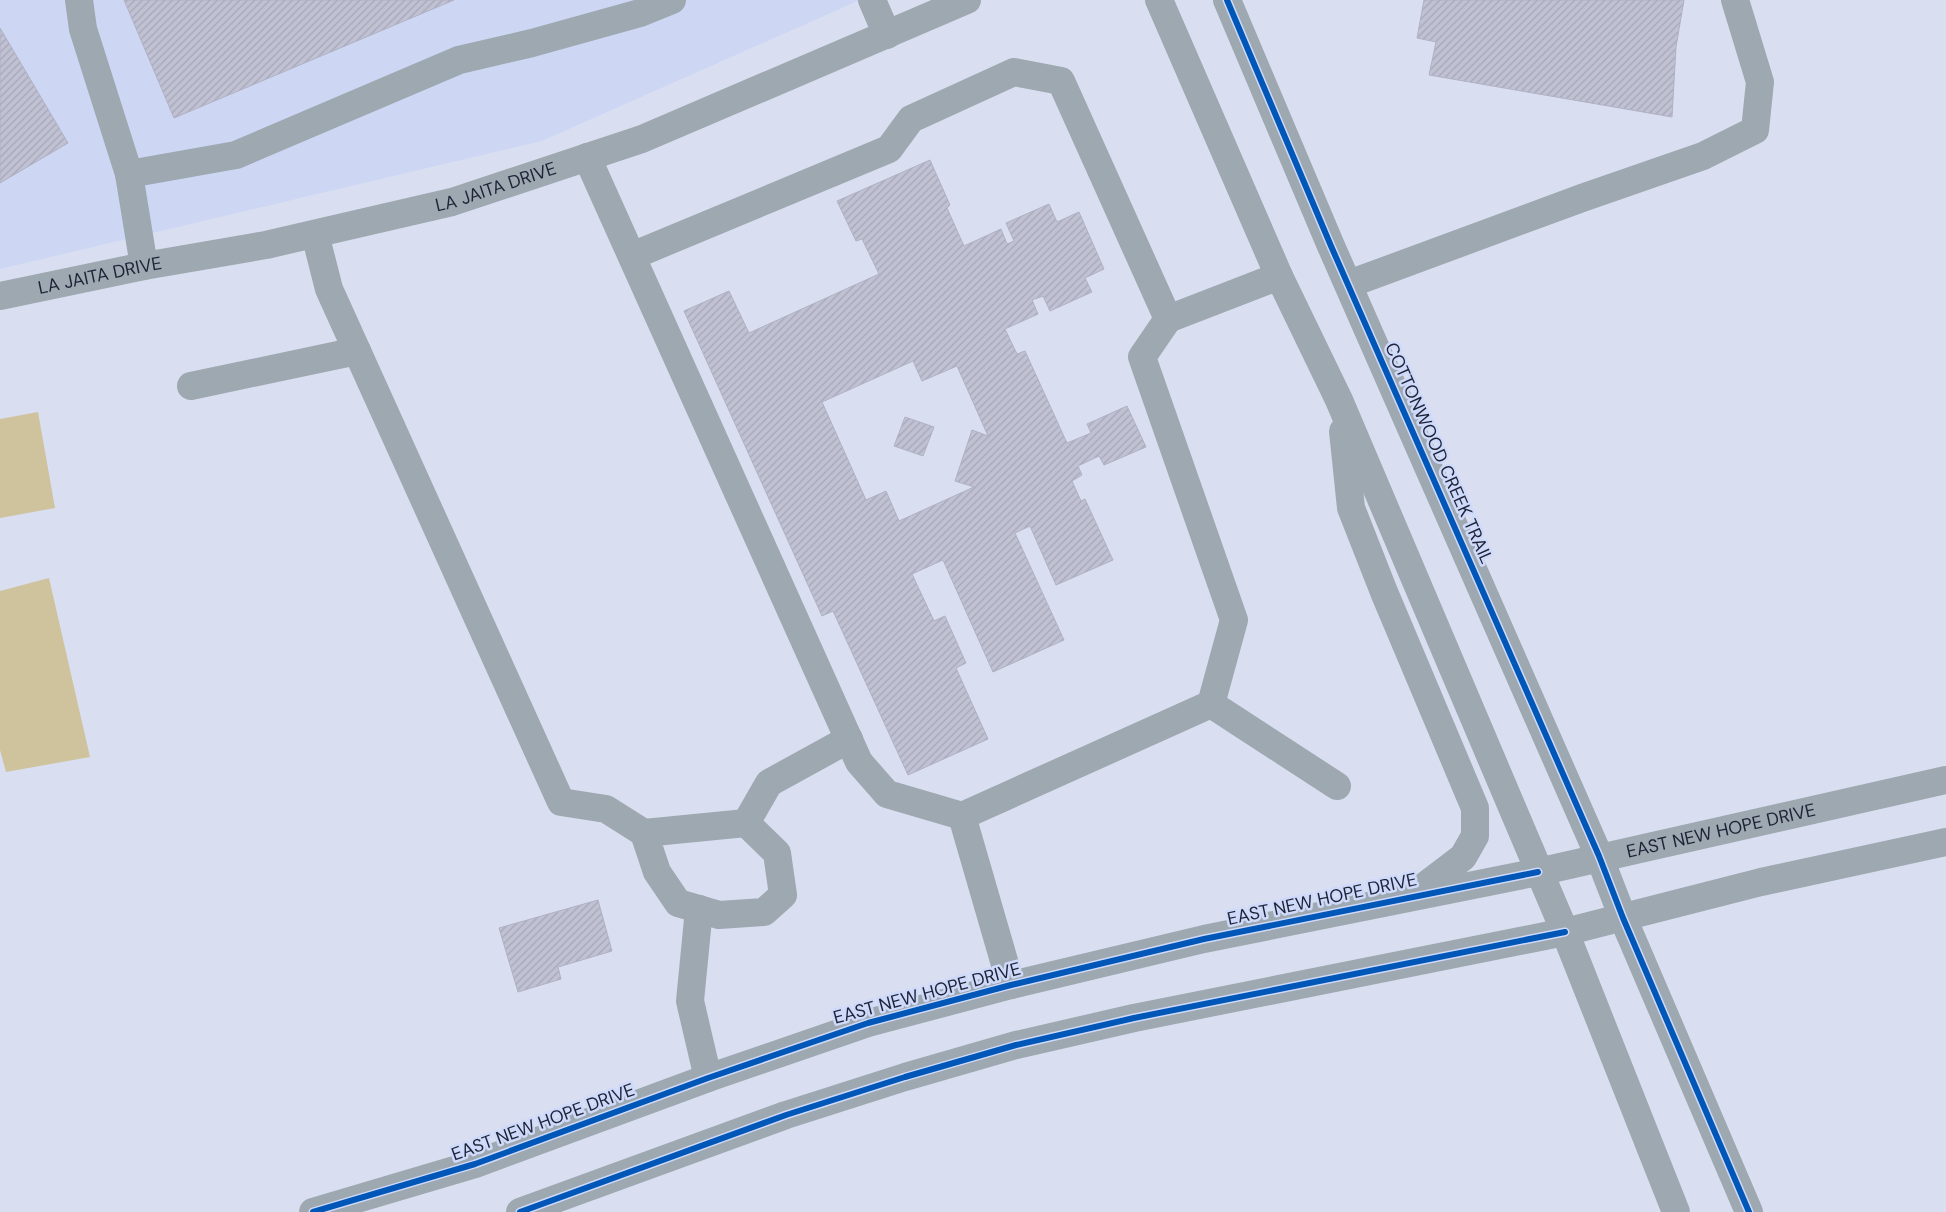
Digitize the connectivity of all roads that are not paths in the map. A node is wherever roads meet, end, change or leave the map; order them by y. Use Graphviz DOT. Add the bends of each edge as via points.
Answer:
graph roads {
  1 [pos="79,0"];
  2 [pos="672,0"];
  3 [pos="872,0"];
  4 [pos="967,0"];
  5 [pos="1159,0"];
  6 [pos="1227,0"];
  7 [pos="1735,0"];
  8 [pos="887,35"];
  9 [pos="588,157"];
  10 [pos="129,174"];
  11 [pos="314,234"];
  12 [pos="632,256"];
  13 [pos="144,266"];
  14 [pos="1279,276"];
  15 [pos="1348,284"];
  16 [pos="0,296"];
  17 [pos="1168,319"];
  18 [pos="357,351"];
  19 [pos="191,386"];
  20 [pos="1339,400"];
  21 [pos="1211,704"];
  22 [pos="849,739"];
  23 [pos="1946,780"];
  24 [pos="1337,786"];
  25 [pos="962,816"];
  26 [pos="746,823"];
  27 [pos="644,833"];
  28 [pos="1946,842"];
  29 [pos="1599,856"];
  30 [pos="1538,872"];
  31 [pos="1411,896"];
  32 [pos="699,909"];
  33 [pos="1623,918"];
  34 [pos="1565,932"];
  35 [pos="1011,985"];
  36 [pos="708,1078"];
  37 [pos="318,1211"];
  38 [pos="520,1212"];
  39 [pos="1676,1212"];
  40 [pos="1750,1212"];
  1 -- 10 [label="street" via="83,29"];
  2 -- 10 [label="street" via="640,13 459,60 236,155"];
  3 -- 8 [label="street"];
  4 -- 8 [label="street, LA JAITA DRIVE"];
  5 -- 14 [label="street"];
  6 -- 15 [label="street, COTTONWOOD CREEK TRAIL"];
  7 -- 15 [label="street" via="1760,82 1755,130 1703,156"];
  8 -- 9 [label="street, LA JAITA DRIVE" via="642,139"];
  9 -- 11 [label="street, LA JAITA DRIVE" via="452,202"];
  9 -- 12 [label="street"];
  10 -- 13 [label="street"];
  11 -- 13 [label="street, LA JAITA DRIVE"];
  11 -- 18 [label="street" via="329,289"];
  12 -- 17 [label="street" via="889,149 911,119 1014,72 1061,81"];
  12 -- 22 [label="street"];
  13 -- 16 [label="street, LA JAITA DRIVE"];
  14 -- 17 [label="street"];
  14 -- 20 [label="street"];
  15 -- 29 [label="street, COTTONWOOD CREEK TRAIL"];
  17 -- 21 [label="street" via="1142,357 1234,620"];
  18 -- 19 [label="street"];
  18 -- 27 [label="street" via="561,802 606,809"];
  20 -- 30 [label="street"];
  20 -- 31 [label="street" via="1351,508 1475,808 1475,836 1463,857"];
  21 -- 24 [label="street"];
  21 -- 25 [label="street"];
  22 -- 25 [label="street" via="859,762 887,794"];
  22 -- 26 [label="street" via="769,783"];
  23 -- 29 [label="street, EAST NEW HOPE DRIVE"];
  25 -- 35 [label="street"];
  26 -- 27 [label="street"];
  26 -- 32 [label="street" via="777,853 784,895 764,912 719,915"];
  27 -- 32 [label="street" via="657,872 678,903"];
  28 -- 33 [label="street" via="1761,882"];
  29 -- 30 [label="street, EAST NEW HOPE DRIVE"];
  29 -- 33 [label="street, COTTONWOOD CREEK TRAIL"];
  30 -- 31 [label="street, EAST NEW HOPE DRIVE"];
  30 -- 34 [label="street"];
  31 -- 35 [label="street, EAST NEW HOPE DRIVE" via="1204,939"];
  32 -- 36 [label="street" via="690,1001"];
  33 -- 34 [label="street"];
  33 -- 40 [label="street, COTTONWOOD CREEK TRAIL"];
  34 -- 38 [label="street" via="1134,1018 1016,1045 786,1115"];
  34 -- 39 [label="street"];
  35 -- 36 [label="street, EAST NEW HOPE DRIVE" via="868,1022"];
  36 -- 37 [label="street, EAST NEW HOPE DRIVE" via="475,1164"];
}
